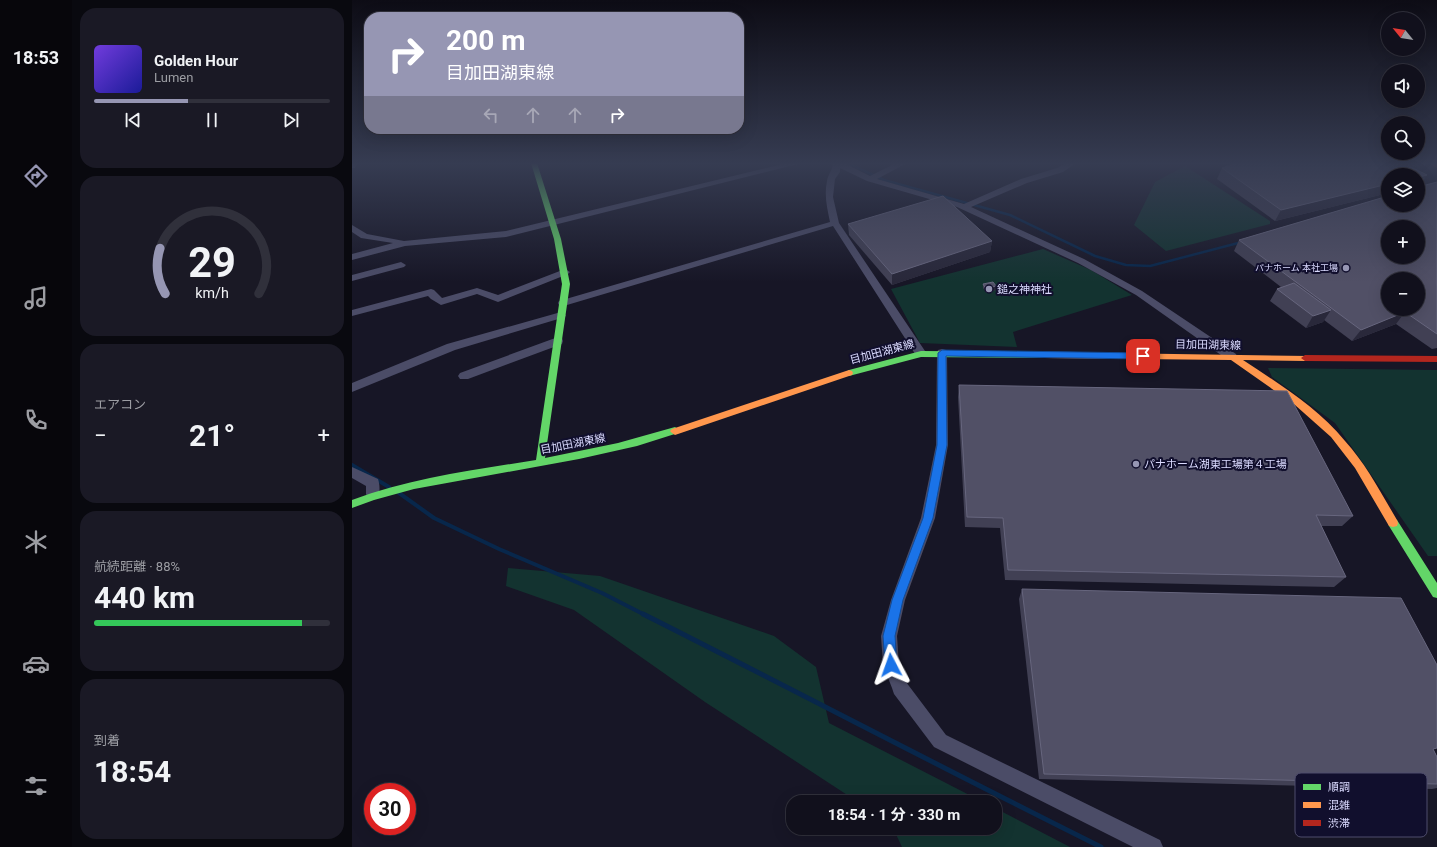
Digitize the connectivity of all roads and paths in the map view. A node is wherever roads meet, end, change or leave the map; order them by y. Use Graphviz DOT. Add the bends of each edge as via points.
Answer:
graph roads {
  1 [pos="546,203"];
  2 [pos="635,203"];
  3 [pos="830,203"];
  4 [pos="950,203"];
  5 [pos="973,203"];
  6 [pos="963,207"];
  7 [pos="552,222"];
  8 [pos="835,223"];
  9 [pos="352,228"];
  10 [pos="405,243"];
  11 [pos="352,257"];
  12 [pos="401,264"];
  13 [pos="565,272"];
  14 [pos="352,278"];
  15 [pos="563,303"];
  16 [pos="352,313"];
  17 [pos="561,315"];
  18 [pos="558,341"];
  19 [pos="942,353"];
  20 [pos="921,354"];
  21 [pos="1232,357"];
  22 [pos="1437,359"];
  23 [pos="464,376"];
  24 [pos="352,388"];
  25 [pos="540,462"];
  26 [pos="352,472"];
  27 [pos="373,494"];
  28 [pos="352,504"];
  29 [pos="1437,593"];
  30 [pos="1153,847"];
  1 -- 7 [label="main road"];
  2 -- 7 [label="street"];
  3 -- 8 [label="street"];
  4 -- 6 [label="street"];
  5 -- 6 [label="street"];
  6 -- 21 [label="street" via="1102,272 1139,293"];
  7 -- 10 [label="street" via="506,234"];
  7 -- 13 [label="main road"];
  8 -- 15 [label="street"];
  8 -- 20 [label="street"];
  9 -- 10 [label="street" via="364,236"];
  10 -- 11 [label="street"];
  12 -- 14 [label="street"];
  13 -- 15 [label="main road"];
  13 -- 16 [label="street" via="498,299 476,291 441,302 432,292"];
  15 -- 17 [label="main road"];
  17 -- 18 [label="main road"];
  17 -- 24 [label="street" via="451,347"];
  18 -- 23 [label="street"];
  18 -- 25 [label="main road"];
  19 -- 20 [label="main road, 目加田湖東線"];
  19 -- 21 [label="main road, 目加田湖東線"];
  19 -- 30 [label="street" via="942,445 928,518 898,600 889,636 891,665 900,688 940,741"];
  20 -- 25 [label="main road, 目加田湖東線" via="882,362 669,434"];
  21 -- 22 [label="main road, 目加田湖東線"];
  21 -- 29 [label="main road" via="1307,408 1335,435 1358,466"];
  25 -- 27 [label="main road, 目加田湖東線" via="420,482"];
  26 -- 27 [label="street" via="373,483"];
  27 -- 28 [label="main road, 目加田湖東線"];
}
